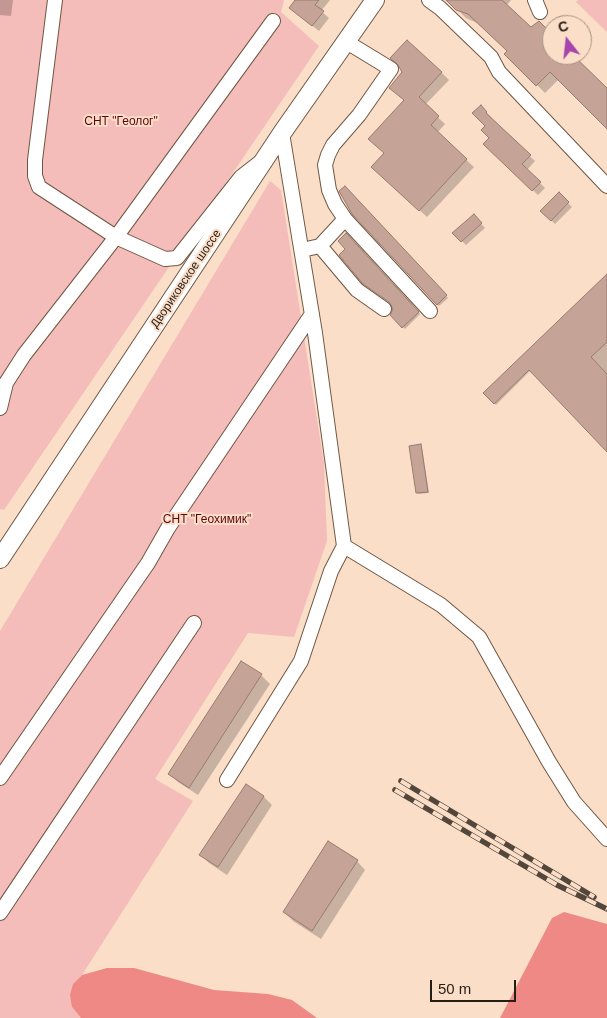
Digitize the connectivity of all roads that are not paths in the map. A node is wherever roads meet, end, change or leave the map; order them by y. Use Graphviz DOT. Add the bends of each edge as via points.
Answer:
graph roads {
  1 [pos="55,0"];
  2 [pos="375,0"];
  3 [pos="429,0"];
  4 [pos="273,21"];
  5 [pos="345,41"];
  6 [pos="282,133"];
  7 [pos="266,158"];
  8 [pos="607,186"];
  9 [pos="345,219"];
  10 [pos="116,237"];
  11 [pos="320,246"];
  12 [pos="302,250"];
  13 [pos="384,309"];
  14 [pos="430,311"];
  15 [pos="312,314"];
  16 [pos="0,408"];
  17 [pos="344,546"];
  18 [pos="0,559"];
  19 [pos="194,622"];
  20 [pos="0,778"];
  21 [pos="227,780"];
  22 [pos="607,839"];
  23 [pos="0,912"];
  1 -- 10 [label="street" via="35,176 39,187"];
  2 -- 5 [label="main road, Двориковское шоссе"];
  3 -- 8 [label="street" via="491,57 499,72"];
  4 -- 10 [label="street"];
  5 -- 6 [label="main road, Двориковское шоссе"];
  5 -- 9 [label="street" via="391,70 359,115 333,144 328,155 329,190"];
  6 -- 7 [label="main road, Двориковское шоссе"];
  6 -- 12 [label="street"];
  7 -- 10 [label="street" via="241,177 177,258 164,259"];
  7 -- 18 [label="main road, Двориковское шоссе"];
  9 -- 11 [label="street"];
  9 -- 14 [label="street"];
  10 -- 16 [label="street" via="24,355 6,383"];
  11 -- 12 [label="street"];
  11 -- 13 [label="street" via="357,290"];
  12 -- 15 [label="street"];
  15 -- 17 [label="street"];
  15 -- 20 [label="street" via="168,528 148,563"];
  17 -- 21 [label="street" via="331,571 301,661"];
  17 -- 22 [label="street" via="441,605 478,637 574,802"];
  19 -- 23 [label="street"];
}
